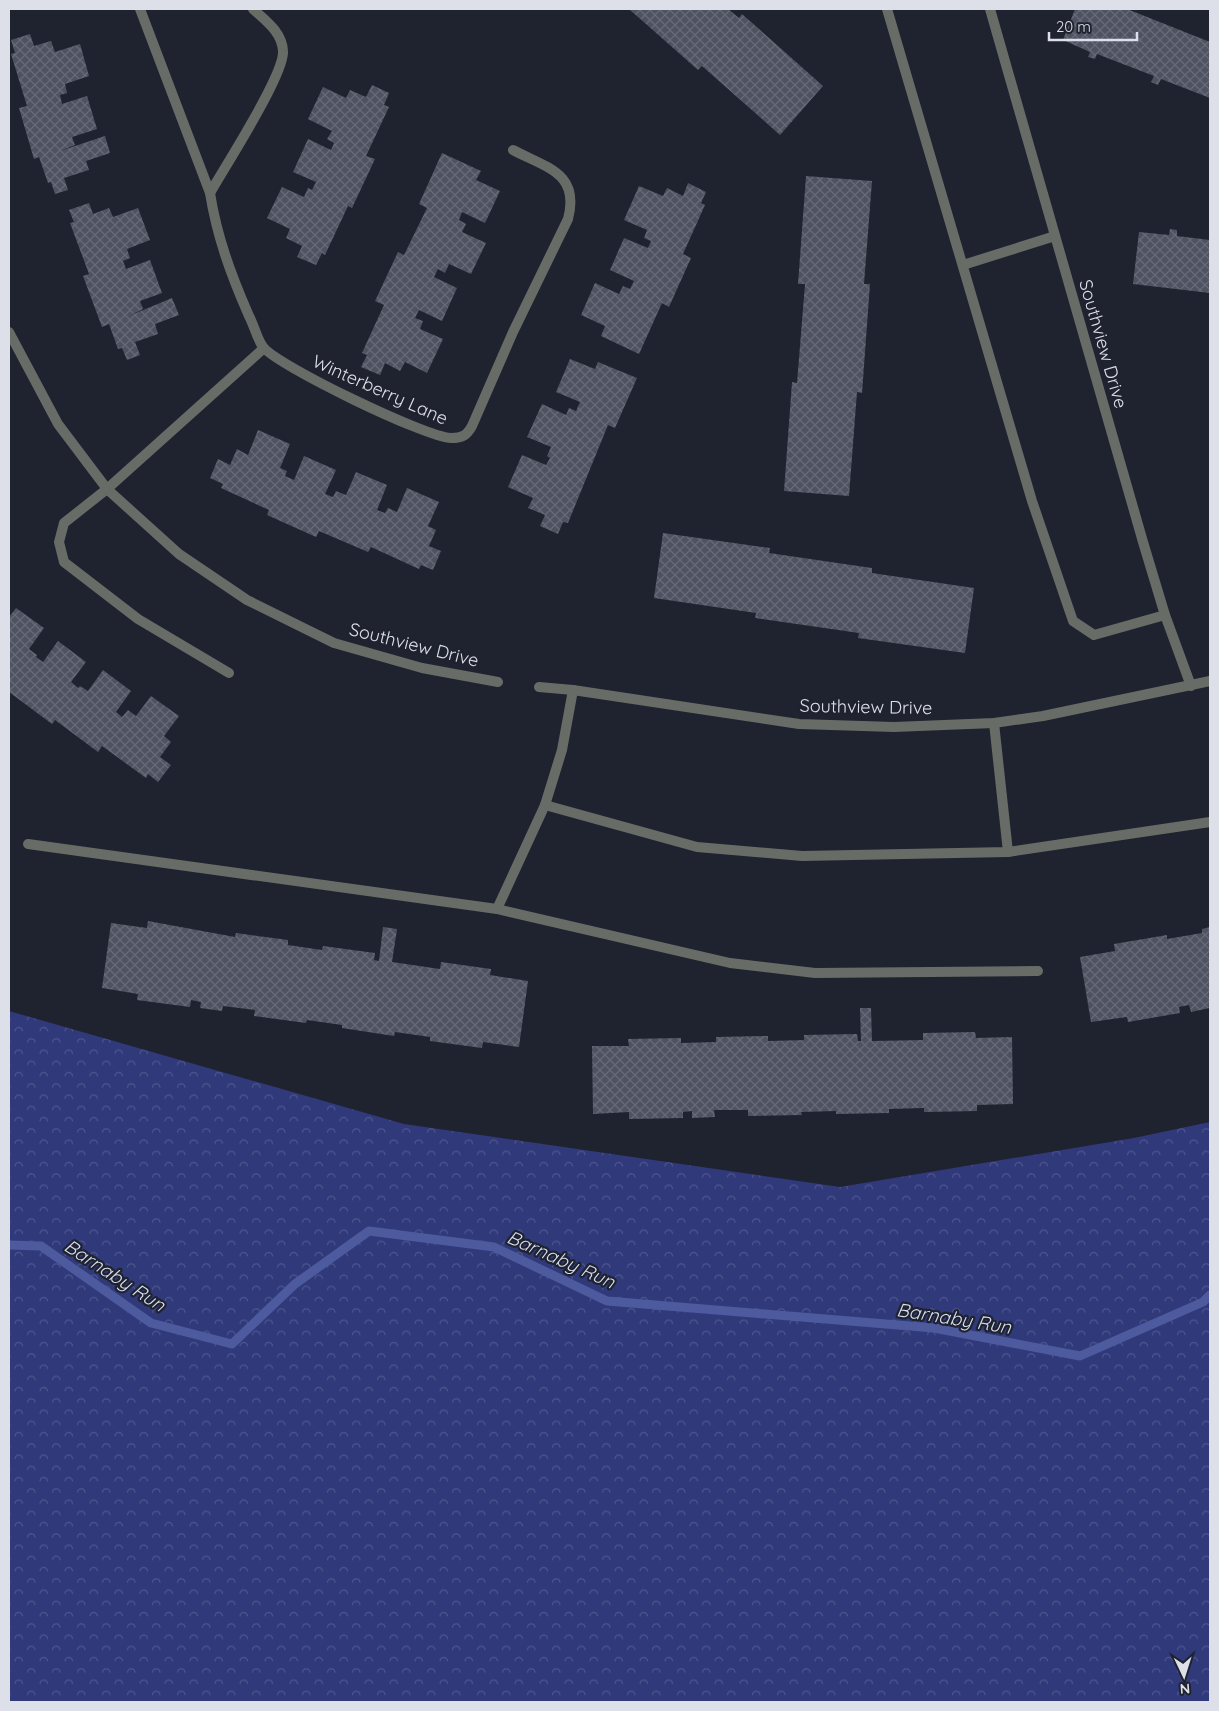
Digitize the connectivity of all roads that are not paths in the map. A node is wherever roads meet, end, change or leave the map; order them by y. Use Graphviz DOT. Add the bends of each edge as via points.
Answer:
graph roads {
  1 [pos="140,9"];
  2 [pos="253,9"];
  3 [pos="887,9"];
  4 [pos="990,9"];
  5 [pos="513,150"];
  6 [pos="210,193"];
  7 [pos="1055,236"];
  8 [pos="963,265"];
  9 [pos="9,332"];
  10 [pos="264,348"];
  11 [pos="107,489"];
  12 [pos="1165,614"];
  13 [pos="229,673"];
  14 [pos="1210,681"];
  15 [pos="498,682"];
  16 [pos="1191,686"];
  17 [pos="539,688"];
  18 [pos="573,690"];
  19 [pos="994,723"];
  20 [pos="545,805"];
  21 [pos="1210,822"];
  22 [pos="28,844"];
  23 [pos="1008,852"];
  24 [pos="497,909"];
  25 [pos="1038,971"];
  1 -- 6 [label="street"];
  2 -- 6 [label="street" via="272,26 284,53 275,81"];
  3 -- 8 [label="street"];
  4 -- 7 [label="street, Southview Drive"];
  5 -- 10 [label="street, Winterberry Lane" via="564,180 572,204 568,219 467,434 449,438 426,432 306,376"];
  6 -- 10 [label="street" via="223,254"];
  7 -- 8 [label="street"];
  7 -- 12 [label="street, Southview Drive"];
  8 -- 12 [label="street" via="1032,500 1073,621 1094,635"];
  9 -- 11 [label="street, Southview Drive" via="58,424"];
  10 -- 11 [label="street"];
  11 -- 13 [label="street" via="64,523 59,542 64,562 138,619"];
  11 -- 15 [label="street, Southview Drive" via="179,554 247,600 334,642 422,668"];
  12 -- 16 [label="street, Southview Drive"];
  14 -- 16 [label="street, Southview Drive"];
  16 -- 19 [label="street, Southview Drive"];
  17 -- 18 [label="street, Southview Drive"];
  18 -- 19 [label="street, Southview Drive" via="799,724 894,727"];
  18 -- 20 [label="street" via="562,750"];
  19 -- 23 [label="street"];
  20 -- 23 [label="street" via="697,847 802,856"];
  20 -- 24 [label="street"];
  21 -- 23 [label="street"];
  22 -- 24 [label="street"];
  24 -- 25 [label="street" via="730,963 815,973"];
}
